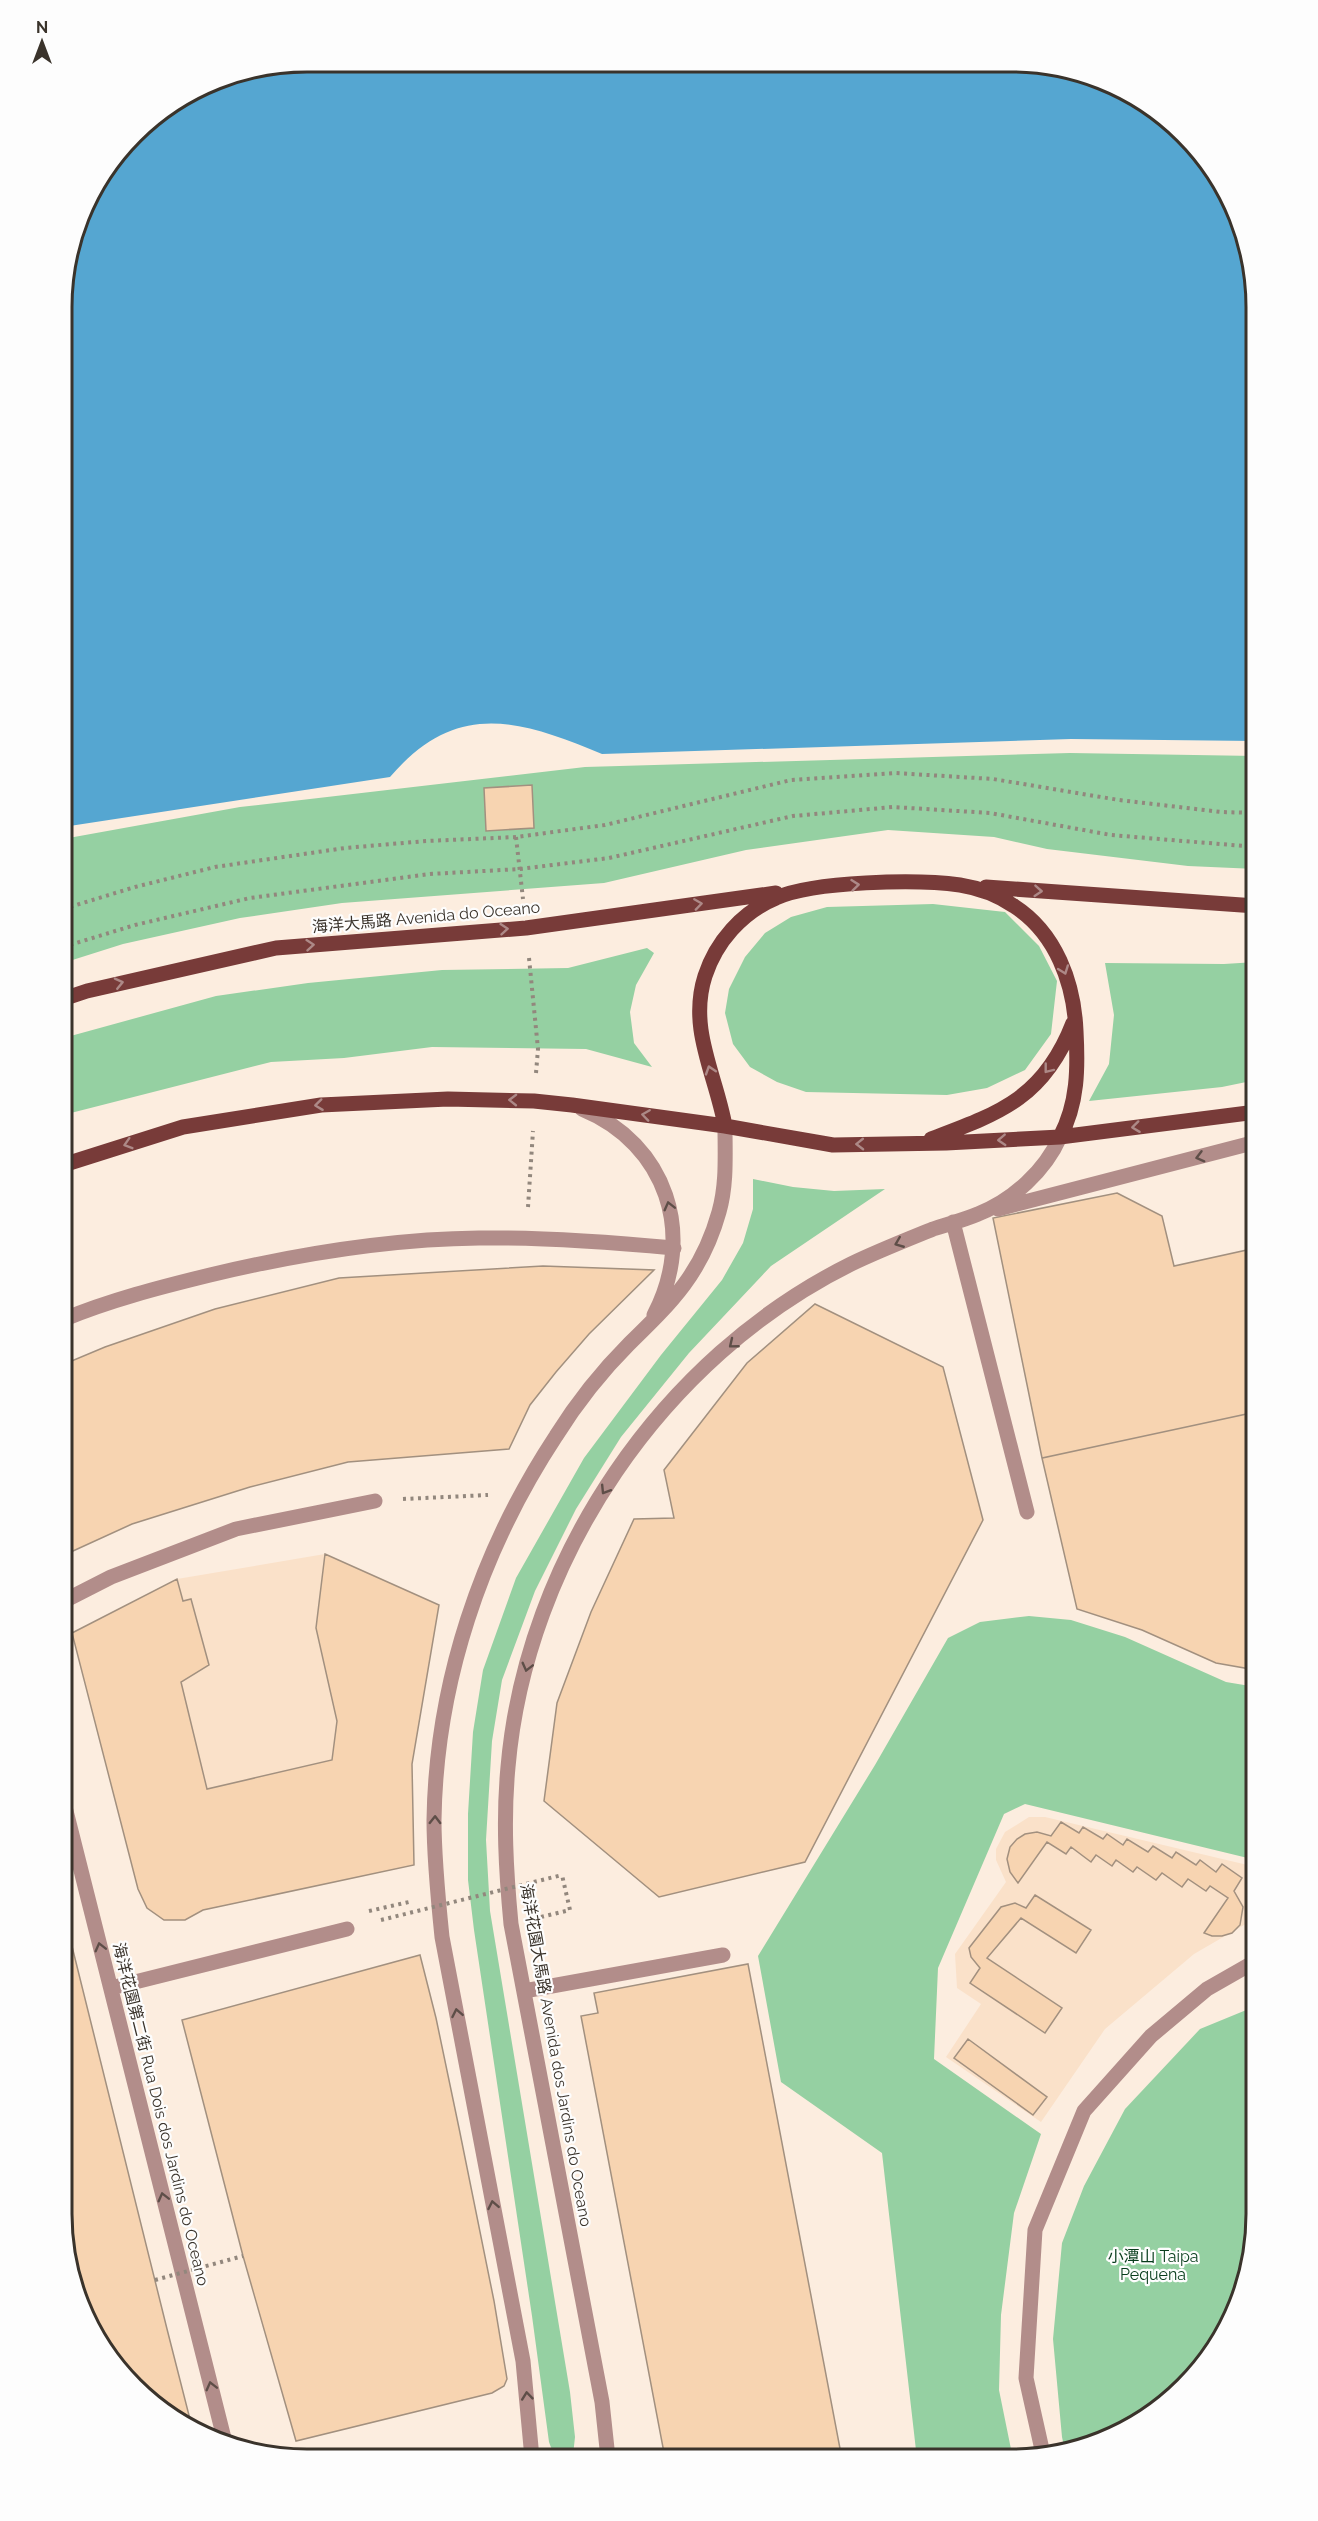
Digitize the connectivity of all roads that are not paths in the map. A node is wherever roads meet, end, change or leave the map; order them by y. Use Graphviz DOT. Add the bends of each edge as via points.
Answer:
graph roads {
  1 [pos="959,885"];
  2 [pos="797,890"];
  3 [pos="1246,905"];
  4 [pos="72,996"];
  5 [pos="1076,1018"];
  6 [pos="572,1105"];
  7 [pos="1246,1113"];
  8 [pos="724,1126"];
  9 [pos="1060,1137"];
  10 [pos="919,1143"];
  11 [pos="1246,1145"];
  12 [pos="72,1162"];
  13 [pos="978,1214"];
  14 [pos="953,1222"];
  15 [pos="674,1248"];
  16 [pos="72,1317"];
  17 [pos="636,1339"];
  18 [pos="375,1501"];
  19 [pos="1027,1512"];
  20 [pos="72,1597"];
  21 [pos="72,1834"];
  22 [pos="347,1929"];
  23 [pos="723,1955"];
  24 [pos="1246,1967"];
  25 [pos="111,1988"];
  26 [pos="524,1990"];
  27 [pos="223,2434"];
  28 [pos="1042,2447"];
  29 [pos="530,2449"];
  30 [pos="607,2449"];
  2 -- 1 [label="main road, 海洋大馬路 Avenida do Oceano, one-way" via="875,883"];
  1 -- 3 [label="main road, one-way"];
  1 -- 5 [label="main road, one-way" via="998,896 1032,920 1057,953"];
  4 -- 2 [label="main road, 海洋大馬路 Avenida do Oceano, one-way" via="276,948 526,928"];
  8 -- 2 [label="main road, one-way" via="721,1102 701,1042 699,1020 705,977 712,956 739,922 757,908"];
  5 -- 9 [label="main road" via="1074,1100"];
  5 -- 10 [label="main road, one-way" via="1052,1067 1019,1099 988,1118"];
  8 -- 6 [label="main road, one-way"];
  6 -- 12 [label="main road, one-way" via="448,1099 321,1105 183,1127"];
  15 -- 6 [label="street, one-way" via="669,1204 648,1160 615,1126"];
  7 -- 9 [label="main road, one-way"];
  10 -- 8 [label="main road, one-way" via="833,1145"];
  8 -- 17 [label="street" via="725,1175 707,1245 669,1306"];
  9 -- 10 [label="main road, one-way"];
  9 -- 13 [label="street, 海洋花園大馬路 Avenida dos Jardins do Oceano" via="1022,1187"];
  11 -- 13 [label="street, one-way"];
  13 -- 14 [label="street, 海洋花園大馬路 Avenida dos Jardins do Oceano"];
  14 -- 19 [label="street"];
  14 -- 26 [label="street, 海洋花園大馬路 Avenida dos Jardins do Oceano, one-way" via="849,1265 744,1335 682,1391 647,1430 588,1517 544,1612 528,1662 508,1765 504,1818 506,1872"];
  15 -- 16 [label="street" via="582,1239 478,1238 373,1245 268,1262 166,1286"];
  15 -- 17 [label="street" via="663,1298"];
  29 -- 17 [label="street, one-way" via="523,2361 442,1937 434,1819 438,1760 459,1646 499,1537 556,1435 591,1388"];
  18 -- 20 [label="street" via="236,1529 111,1576"];
  25 -- 21 [label="street, 海洋花園第二街 Rua Dois dos Jardins do Oceano, one-way"];
  22 -- 25 [label="street"];
  23 -- 26 [label="street"];
  24 -- 28 [label="street" via="1207,1989 1151,2036 1084,2111 1035,2230 1026,2378"];
  27 -- 25 [label="street, 海洋花園第二街 Rua Dois dos Jardins do Oceano, one-way"];
  26 -- 30 [label="street, 海洋花園大馬路 Avenida dos Jardins do Oceano" via="602,2402"];
}
